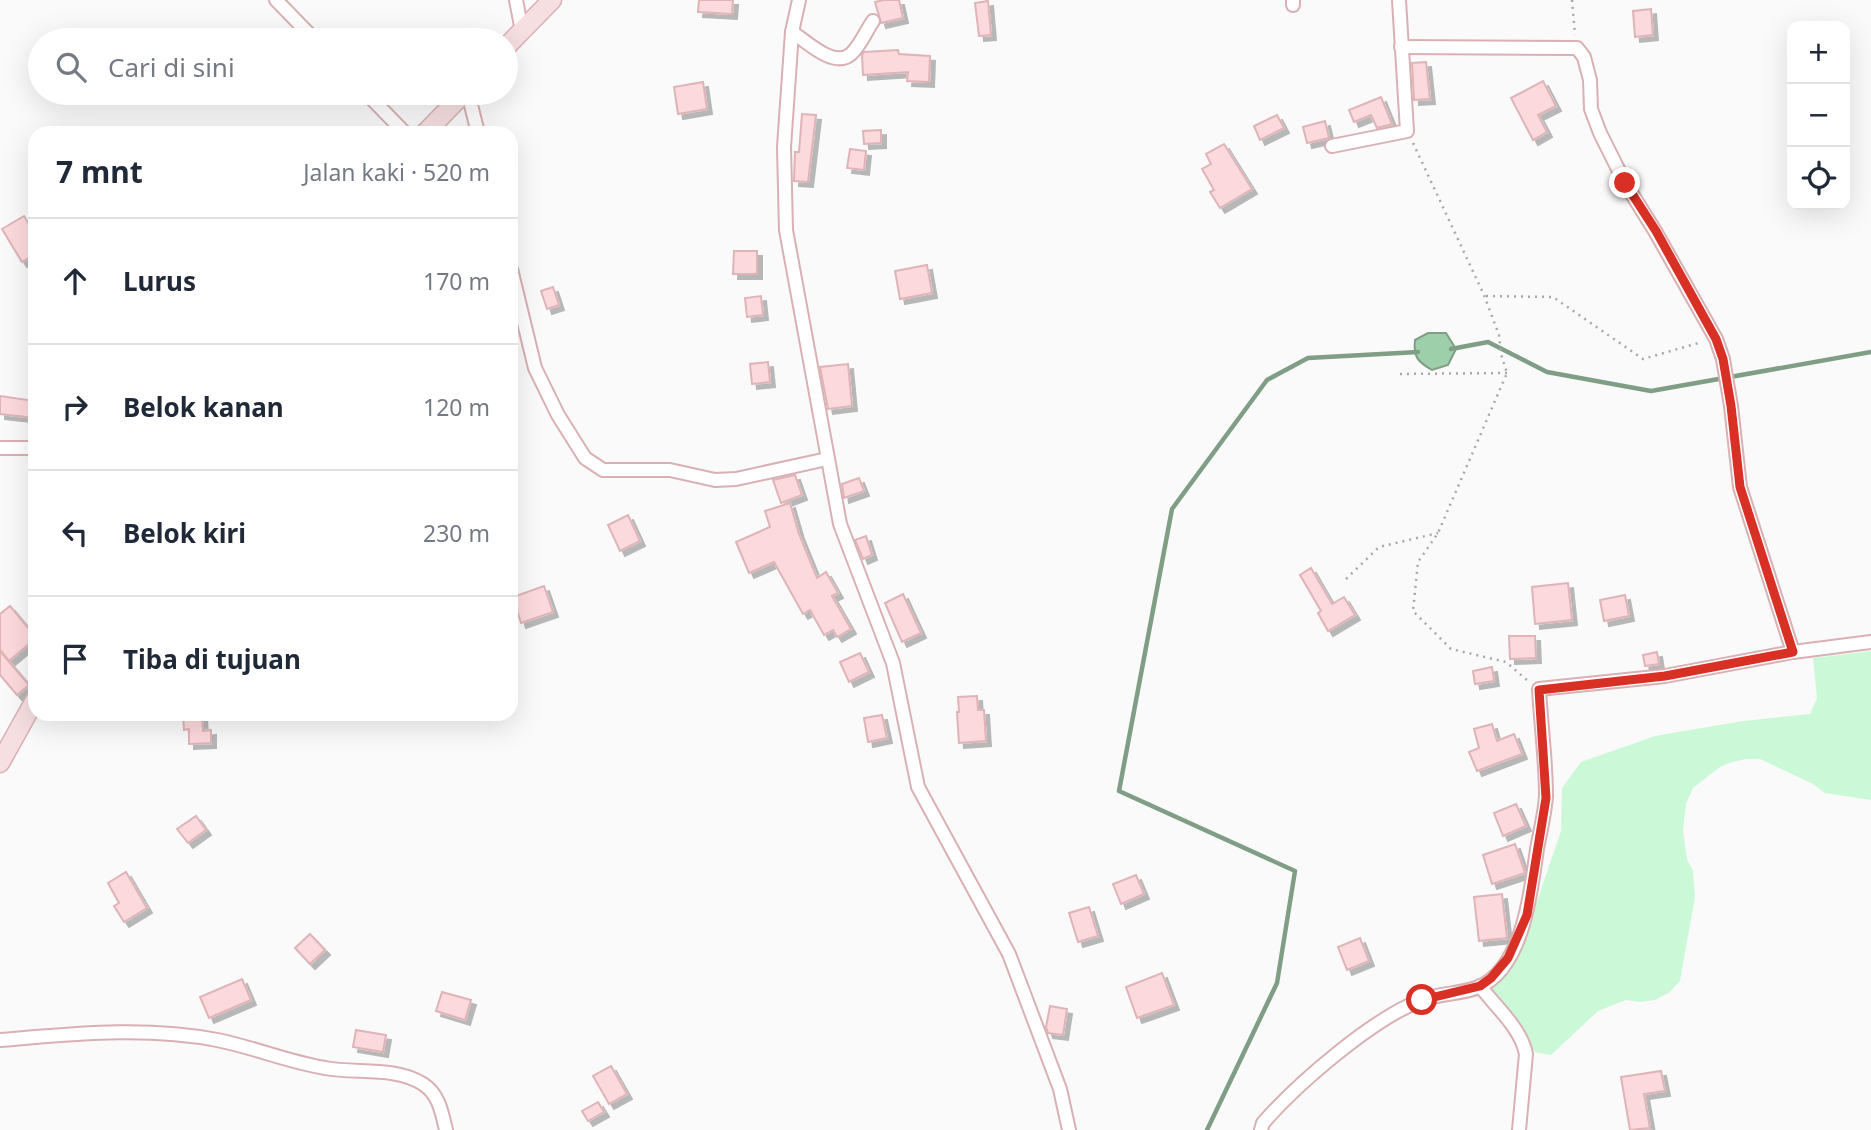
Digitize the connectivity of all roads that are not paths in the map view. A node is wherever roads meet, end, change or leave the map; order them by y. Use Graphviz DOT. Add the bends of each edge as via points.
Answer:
graph roads {
  1 [pos="276,0"];
  2 [pos="516,0"];
  3 [pos="552,0"];
  4 [pos="799,0"];
  5 [pos="1399,0"];
  6 [pos="873,21"];
  7 [pos="303,28"];
  8 [pos="523,31"];
  9 [pos="792,32"];
  10 [pos="518,36"];
  11 [pos="1401,47"];
  12 [pos="378,105"];
  13 [pos="454,105"];
  14 [pos="470,105"];
  15 [pos="398,126"];
  16 [pos="432,126"];
  17 [pos="476,126"];
  18 [pos="1332,146"];
  19 [pos="518,298"];
  20 [pos="28,448"];
  21 [pos="0,449"];
  22 [pos="827,459"];
  23 [pos="1871,642"];
  24 [pos="1793,652"];
  25 [pos="28,713"];
  26 [pos="0,763"];
  27 [pos="1480,986"];
  28 [pos="0,1040"];
  29 [pos="446,1130"];
  30 [pos="1069,1130"];
  31 [pos="1261,1130"];
  32 [pos="1519,1130"];
  1 -- 7 [label="street"];
  2 -- 8 [label="street"];
  3 -- 8 [label="street"];
  4 -- 9 [label="street"];
  5 -- 11 [label="street"];
  6 -- 9 [label="street" via="852,54 844,58 831,57"];
  8 -- 10 [label="street"];
  9 -- 22 [label="street" via="784,147 786,230"];
  11 -- 18 [label="street" via="1407,131"];
  11 -- 24 [label="street" via="1577,48 1584,57 1591,108 1600,133 1716,339 1731,406 1740,487"];
  12 -- 15 [label="street"];
  13 -- 16 [label="street"];
  14 -- 17 [label="street"];
  19 -- 22 [label="street" via="535,368 558,415 585,458 603,470 670,470 715,480 736,479"];
  20 -- 21 [label="street"];
  22 -- 30 [label="street" via="840,524 893,663 918,787 1009,954 1060,1089"];
  23 -- 24 [label="street"];
  24 -- 27 [label="street" via="1665,676 1539,690 1546,798 1527,915 1501,969"];
  25 -- 26 [label="street"];
  27 -- 31 [label="street" via="1422,1000 1383,1021 1293,1091"];
  27 -- 32 [label="street" via="1525,1046"];
  28 -- 29 [label="street" via="97,1032 172,1033 326,1069 399,1075 426,1085 434,1094"];
}
